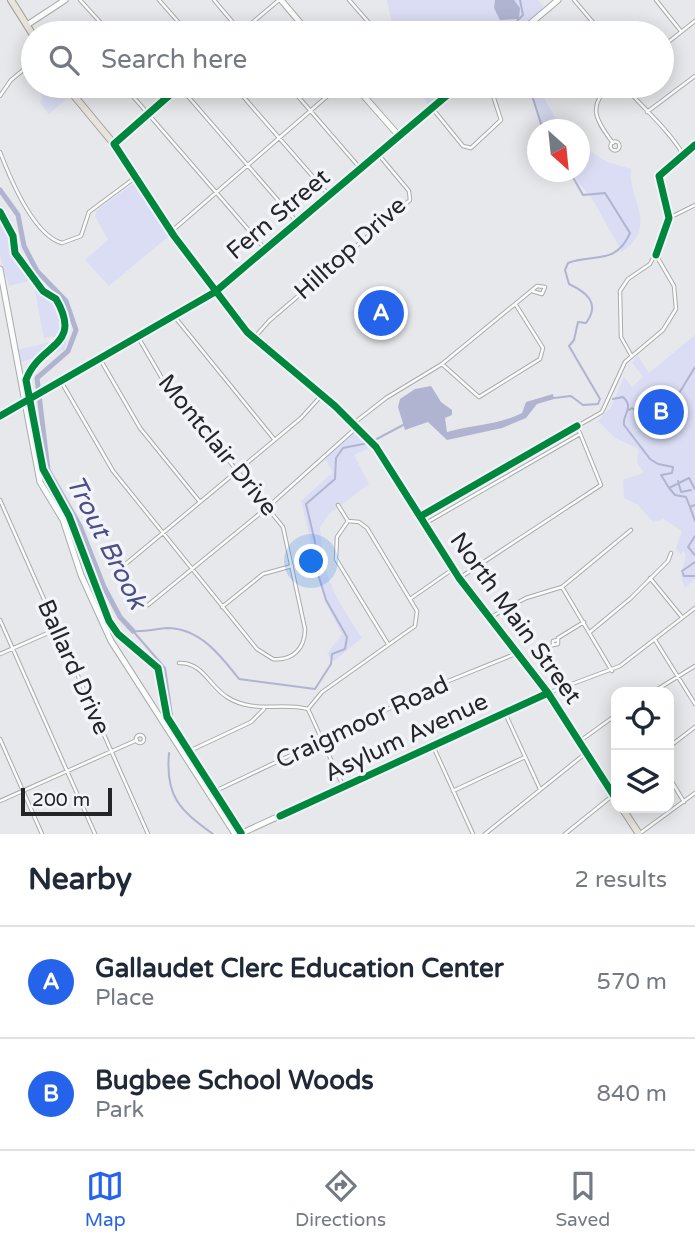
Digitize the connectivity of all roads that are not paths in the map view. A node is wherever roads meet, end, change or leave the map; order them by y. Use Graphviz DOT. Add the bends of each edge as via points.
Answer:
graph roads {
  1 [pos="14,0"];
  2 [pos="65,0"];
  3 [pos="80,0"];
  4 [pos="159,0"];
  5 [pos="214,0"];
  6 [pos="280,0"];
  7 [pos="349,0"];
  8 [pos="558,0"];
  9 [pos="574,0"];
  10 [pos="656,0"];
  11 [pos="25,21"];
  12 [pos="33,21"];
  13 [pos="99,21"];
  14 [pos="177,21"];
  15 [pos="231,21"];
  16 [pos="255,21"];
  17 [pos="298,21"];
  18 [pos="367,21"];
  19 [pos="533,21"];
  20 [pos="592,21"];
  21 [pos="672,21"];
  22 [pos="695,21"];
  23 [pos="674,23"];
  24 [pos="681,32"];
  25 [pos="674,38"];
  26 [pos="21,72"];
  27 [pos="695,76"];
  28 [pos="674,92"];
  29 [pos="0,96"];
  30 [pos="76,98"];
  31 [pos="134,98"];
  32 [pos="166,98"];
  33 [pos="189,98"];
  34 [pos="244,98"];
  35 [pos="299,98"];
  36 [pos="325,98"];
  37 [pos="366,98"];
  38 [pos="444,98"];
  39 [pos="494,98"];
  40 [pos="600,98"];
  41 [pos="635,98"];
  42 [pos="666,98"];
  43 [pos="432,108"];
  44 [pos="310,111"];
  45 [pos="647,112"];
  46 [pos="148,114"];
  47 [pos="399,136"];
  48 [pos="279,138"];
  49 [pos="613,143"];
  50 [pos="114,144"];
  51 [pos="695,145"];
  52 [pos="0,152"];
  53 [pos="378,154"];
  54 [pos="683,154"];
  55 [pos="247,165"];
  56 [pos="361,169"];
  57 [pos="136,177"];
  58 [pos="216,193"];
  59 [pos="329,196"];
  60 [pos="693,206"];
  61 [pos="695,214"];
  62 [pos="668,218"];
  63 [pos="297,223"];
  64 [pos="171,232"];
  65 [pos="266,250"];
  66 [pos="656,255"];
  67 [pos="0,269"];
  68 [pos="532,290"];
  69 [pos="215,292"];
  70 [pos="516,305"];
  71 [pos="174,316"];
  72 [pos="138,337"];
  73 [pos="253,339"];
  74 [pos="632,356"];
  75 [pos="100,359"];
  76 [pos="442,364"];
  77 [pos="61,381"];
  78 [pos="322,395"];
  79 [pos="24,402"];
  80 [pos="0,416"];
  81 [pos="356,425"];
  82 [pos="577,426"];
  83 [pos="580,434"];
  84 [pos="274,439"];
  85 [pos="237,470"];
  86 [pos="0,500"];
  87 [pos="201,503"];
  88 [pos="338,505"];
  89 [pos="267,508"];
  90 [pos="421,516"];
  91 [pos="348,522"];
  92 [pos="426,523"];
  93 [pos="631,530"];
  94 [pos="163,534"];
  95 [pos="671,553"];
  96 [pos="292,566"];
  97 [pos="122,568"];
  98 [pos="192,569"];
  99 [pos="453,569"];
  100 [pos="459,578"];
  101 [pos="650,578"];
  102 [pos="562,587"];
  103 [pos="410,599"];
  104 [pos="148,605"];
  105 [pos="222,607"];
  106 [pos="695,608"];
  107 [pos="682,617"];
  108 [pos="488,618"];
  109 [pos="0,620"];
  110 [pos="583,622"];
  111 [pos="57,629"];
  112 [pos="590,632"];
  113 [pos="655,640"];
  114 [pos="388,645"];
  115 [pos="13,649"];
  116 [pos="542,651"];
  117 [pos="517,653"];
  118 [pos="0,654"];
  119 [pos="179,663"];
  120 [pos="695,666"];
  121 [pos="612,671"];
  122 [pos="679,678"];
  123 [pos="662,687"];
  124 [pos="548,693"];
  125 [pos="695,705"];
  126 [pos="264,709"];
  127 [pos="308,709"];
  128 [pos="505,713"];
  129 [pos="611,719"];
  130 [pos="695,727"];
  131 [pos="0,740"];
  132 [pos="137,740"];
  133 [pos="580,741"];
  134 [pos="323,742"];
  135 [pos="674,743"];
  136 [pos="433,746"];
  137 [pos="112,752"];
  138 [pos="587,752"];
  139 [pos="183,754"];
  140 [pos="525,757"];
  141 [pos="68,771"];
  142 [pos="674,785"];
  143 [pos="343,787"];
  144 [pos="540,789"];
  145 [pos="23,791"];
  146 [pos="453,791"];
  147 [pos="611,791"];
  148 [pos="695,793"];
  149 [pos="209,794"];
  150 [pos="611,800"];
  151 [pos="0,801"];
  152 [pos="684,802"];
  153 [pos="625,813"];
  154 [pos="42,834"];
  155 [pos="95,834"];
  156 [pos="148,834"];
  157 [pos="237,834"];
  158 [pos="473,834"];
  159 [pos="485,834"];
  160 [pos="565,834"];
  161 [pos="639,834"];
  1 -- 11 [label="main road"];
  2 -- 12 [label="main road"];
  3 -- 13 [label="street"];
  4 -- 14 [label="street"];
  5 -- 15 [label="street"];
  6 -- 16 [label="street"];
  6 -- 17 [label="main road"];
  7 -- 18 [label="street"];
  8 -- 19 [label="main road"];
  9 -- 20 [label="street"];
  10 -- 21 [label="street"];
  22 -- 24 [label="street"];
  23 -- 24 [label="street"];
  24 -- 25 [label="street"];
  26 -- 29 [label="street"];
  27 -- 28 [label="street"];
  30 -- 50 [label="main road, North Main Street"];
  31 -- 46 [label="street"];
  32 -- 46 [label="street"];
  33 -- 55 [label="street"];
  34 -- 48 [label="street"];
  35 -- 44 [label="street"];
  36 -- 44 [label="street"];
  37 -- 47 [label="main road"];
  38 -- 43 [label="main road, Fern Street"];
  39 -- 43 [label="street" via="501,120 471,148 463,146"];
  40 -- 49 [label="street" via="594,113"];
  41 -- 45 [label="street"];
  42 -- 45 [label="street"];
  43 -- 47 [label="main road, Fern Street"];
  44 -- 48 [label="street"];
  44 -- 56 [label="street"];
  45 -- 54 [label="street" via="667,129"];
  46 -- 50 [label="street"];
  46 -- 58 [label="street"];
  47 -- 53 [label="main road, Fern Street"];
  48 -- 55 [label="street"];
  48 -- 59 [label="street"];
  50 -- 57 [label="main road, North Main Street"];
  51 -- 54 [label="street"];
  52 -- 57 [label="street" via="24,204 48,235 62,243 81,236 89,212"];
  53 -- 56 [label="main road, Fern Street"];
  53 -- 73 [label="street, Hilltop Drive" via="410,192 410,200"];
  54 -- 62 [label="street" via="659,176"];
  55 -- 58 [label="street"];
  55 -- 63 [label="street"];
  56 -- 59 [label="main road, Fern Street"];
  57 -- 64 [label="main road, North Main Street"];
  58 -- 64 [label="street"];
  58 -- 65 [label="street"];
  59 -- 63 [label="main road, Fern Street"];
  60 -- 61 [label="street"];
  60 -- 62 [label="street"];
  62 -- 66 [label="street"];
  63 -- 65 [label="main road, Fern Street"];
  64 -- 69 [label="main road, North Main Street"];
  65 -- 69 [label="main road, Fern Street"];
  66 -- 74 [label="street" via="620,291 621,337"];
  66 -- 74 [label="street" via="674,286 676,309 663,330"];
  67 -- 79 [label="main road"];
  68 -- 70 [label="street"];
  69 -- 71 [label="main road, Fern Street"];
  69 -- 73 [label="main road, North Main Street"];
  70 -- 76 [label="street"];
  70 -- 76 [label="street" via="543,348 540,359 479,397"];
  71 -- 72 [label="main road, Fern Street"];
  71 -- 84 [label="street"];
  72 -- 75 [label="main road, Fern Street"];
  72 -- 85 [label="street, Montclair Drive" via="163,380"];
  73 -- 78 [label="main road, North Main Street"];
  74 -- 82 [label="street" via="620,370 606,407"];
  75 -- 77 [label="main road, Fern Street"];
  75 -- 87 [label="street" via="140,428"];
  76 -- 81 [label="street" via="386,398"];
  77 -- 79 [label="main road, Fern Street"];
  77 -- 94 [label="street, Montclair Drive" via="113,471"];
  78 -- 81 [label="main road, North Main Street"];
  78 -- 84 [label="street"];
  79 -- 80 [label="main road, Fern Street"];
  79 -- 139 [label="main road" via="37,476 63,520 100,619"];
  81 -- 89 [label="street"];
  81 -- 90 [label="main road, North Main Street"];
  82 -- 83 [label="street"];
  82 -- 90 [label="street"];
  83 -- 92 [label="street"];
  83 -- 100 [label="street" via="601,485"];
  84 -- 85 [label="street"];
  85 -- 87 [label="street"];
  85 -- 89 [label="street, Montclair Drive"];
  86 -- 111 [label="street, Ballard Drive"];
  87 -- 94 [label="street"];
  88 -- 91 [label="street"];
  89 -- 96 [label="street, Montclair Drive" via="283,527"];
  89 -- 98 [label="street"];
  90 -- 92 [label="main road, North Main Street"];
  91 -- 103 [label="street" via="364,525"];
  91 -- 114 [label="street" via="337,537 336,559"];
  92 -- 99 [label="main road, North Main Street"];
  93 -- 102 [label="street"];
  94 -- 97 [label="street"];
  94 -- 98 [label="street, Montclair Drive"];
  95 -- 101 [label="street"];
  96 -- 105 [label="street" via="263,574"];
  96 -- 105 [label="street, Montclair Drive" via="306,632 293,655 279,659 263,655"];
  98 -- 104 [label="street"];
  98 -- 105 [label="street, Montclair Drive"];
  99 -- 100 [label="main road, North Main Street"];
  99 -- 103 [label="street"];
  100 -- 108 [label="main road, North Main Street"];
  101 -- 107 [label="street"];
  101 -- 112 [label="street"];
  102 -- 108 [label="street" via="519,601"];
  102 -- 110 [label="street"];
  103 -- 114 [label="street" via="417,623"];
  106 -- 107 [label="street, Asylum Avenue"];
  107 -- 113 [label="street, Asylum Avenue"];
  108 -- 117 [label="main road, North Main Street"];
  109 -- 115 [label="street"];
  110 -- 112 [label="street"];
  110 -- 116 [label="street"];
  111 -- 115 [label="street"];
  111 -- 137 [label="street, Ballard Drive"];
  112 -- 121 [label="street"];
  113 -- 121 [label="street, Asylum Avenue"];
  113 -- 122 [label="street"];
  114 -- 127 [label="street" via="322,692"];
  115 -- 118 [label="street"];
  115 -- 141 [label="street"];
  117 -- 124 [label="main road, North Main Street"];
  117 -- 134 [label="street, Craigmoor Road" via="441,684"];
  119 -- 126 [label="street" via="195,665 228,698"];
  120 -- 122 [label="street"];
  121 -- 124 [label="street, Asylum Avenue"];
  122 -- 123 [label="street"];
  122 -- 125 [label="street"];
  124 -- 128 [label="main road, Asylum Avenue"];
  124 -- 133 [label="main road, North Main Street"];
  126 -- 127 [label="street"];
  126 -- 139 [label="street" via="251,722"];
  127 -- 134 [label="street"];
  128 -- 136 [label="main road, Asylum Avenue"];
  128 -- 140 [label="street"];
  129 -- 133 [label="street"];
  130 -- 135 [label="street"];
  131 -- 145 [label="street"];
  132 -- 137 [label="street"];
  133 -- 138 [label="main road, North Main Street"];
  134 -- 143 [label="street"];
  134 -- 149 [label="street, Craigmoor Road"];
  136 -- 143 [label="main road, Asylum Avenue"];
  136 -- 146 [label="street"];
  137 -- 141 [label="street"];
  137 -- 156 [label="street, Ballard Drive"];
  138 -- 144 [label="street"];
  138 -- 147 [label="main road, North Main Street"];
  139 -- 149 [label="main road"];
  140 -- 144 [label="street"];
  140 -- 146 [label="street"];
  141 -- 145 [label="street"];
  141 -- 155 [label="street"];
  142 -- 152 [label="street"];
  143 -- 157 [label="main road, Asylum Avenue"];
  144 -- 159 [label="street"];
  145 -- 151 [label="street"];
  145 -- 154 [label="street"];
  146 -- 158 [label="street"];
  148 -- 152 [label="street"];
  149 -- 157 [label="main road"];
  150 -- 160 [label="street"];
  152 -- 161 [label="street"];
  153 -- 161 [label="main road"];
}
